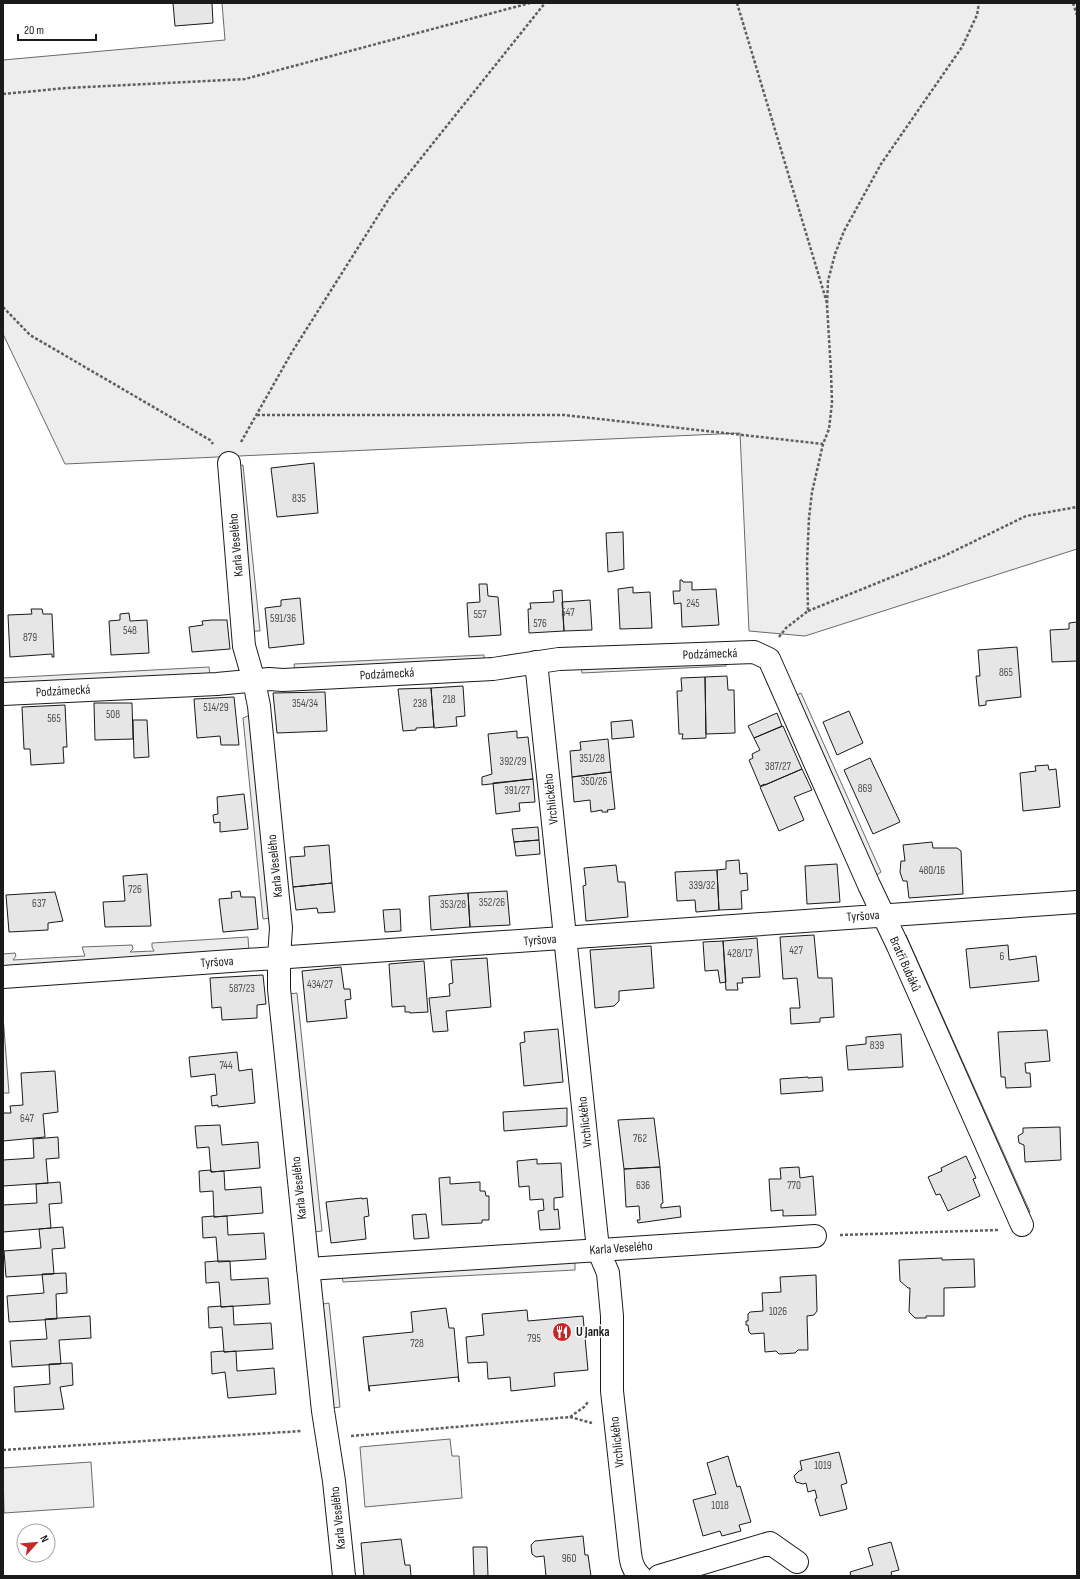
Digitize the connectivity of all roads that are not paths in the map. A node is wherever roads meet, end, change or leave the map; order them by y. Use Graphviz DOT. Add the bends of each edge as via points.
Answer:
graph roads {
  1 [pos="229,463"];
  2 [pos="773,649"];
  3 [pos="536,662"];
  4 [pos="254,681"];
  5 [pos="3,694"];
  6 [pos="1077,902"];
  7 [pos="883,915"];
  8 [pos="566,938"];
  9 [pos="279,958"];
  10 [pos="3,977"];
  11 [pos="1022,1225"];
  12 [pos="815,1236"];
  13 [pos="598,1249"];
  14 [pos="308,1269"];
  15 [pos="797,1562"];
  16 [pos="344,1576"];
  17 [pos="640,1576"];
  18 [pos="659,1576"];
  1 -- 4 [label="street, Karla Veselého" via="244,646"];
  2 -- 3 [label="street, Podzámecká"];
  2 -- 7 [label="street, Bratří Bubáků" via="865,878"];
  3 -- 4 [label="street, Podzámecká" via="493,669"];
  3 -- 8 [label="street, Vrchlického"];
  4 -- 5 [label="street, Podzámecká"];
  4 -- 9 [label="street, Karla Veselého" via="260,706 281,928"];
  6 -- 7 [label="street, Tyršova"];
  7 -- 8 [label="street, Tyršova"];
  7 -- 11 [label="street, Bratří Bubáků"];
  8 -- 9 [label="street, Tyršova"];
  8 -- 13 [label="street, Vrchlického"];
  9 -- 10 [label="street, Tyršova"];
  9 -- 14 [label="street, Karla Veselého" via="279,989"];
  12 -- 13 [label="street, Karla Veselého"];
  13 -- 14 [label="street, Karla Veselého"];
  13 -- 17 [label="street, Vrchlického" via="608,1273 612,1316 612,1391 631,1564"];
  14 -- 16 [label="street, Karla Veselého"];
  15 -- 18 [label="street" via="770,1543"];
}
